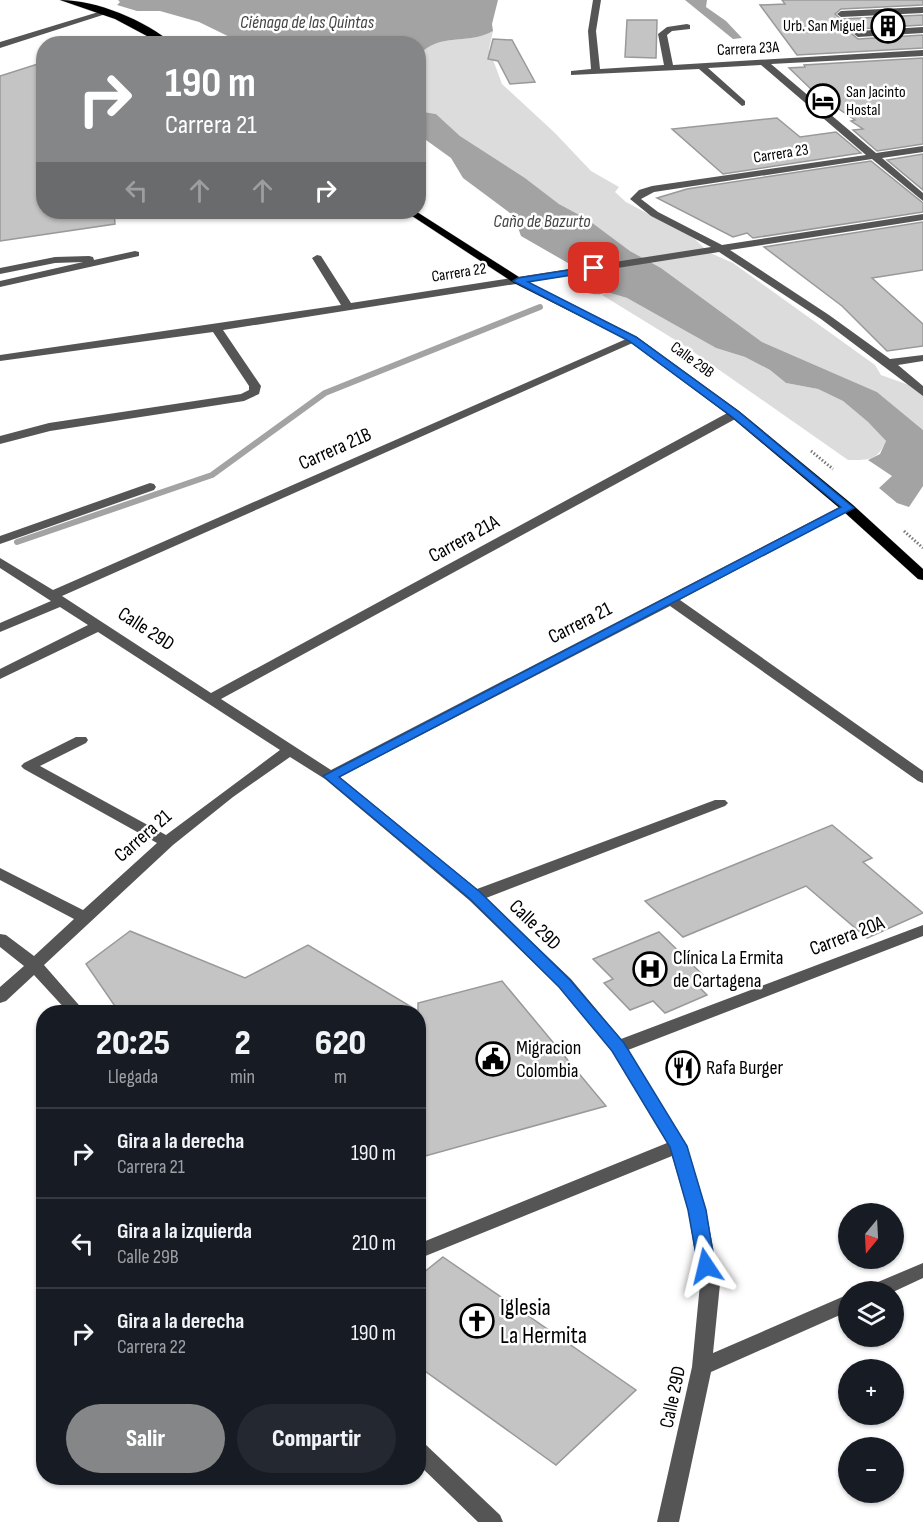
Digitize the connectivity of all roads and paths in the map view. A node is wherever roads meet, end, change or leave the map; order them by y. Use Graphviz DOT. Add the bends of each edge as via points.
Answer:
graph roads {
  1 [pos="64,0"];
  2 [pos="597,0"];
  3 [pos="923,10"];
  4 [pos="108,12"];
  5 [pos="842,14"];
  6 [pos="687,27"];
  7 [pos="923,30"];
  8 [pos="858,34"];
  9 [pos="158,36"];
  10 [pos="0,45"];
  11 [pos="923,53"];
  12 [pos="764,63"];
  13 [pos="701,66"];
  14 [pos="669,68"];
  15 [pos="596,72"];
  16 [pos="574,74"];
  17 [pos="742,103"];
  18 [pos="923,149"];
  19 [pos="874,156"];
  20 [pos="923,198"];
  21 [pos="923,217"];
  22 [pos="422,219"];
  23 [pos="719,248"];
  24 [pos="135,254"];
  25 [pos="318,258"];
  26 [pos="103,262"];
  27 [pos="0,271"];
  28 [pos="518,281"];
  29 [pos="0,284"];
  30 [pos="348,307"];
  31 [pos="216,328"];
  32 [pos="633,339"];
  33 [pos="0,358"];
  34 [pos="923,358"];
  35 [pos="890,363"];
  36 [pos="923,392"];
  37 [pos="735,414"];
  38 [pos="0,440"];
  39 [pos="150,487"];
  40 [pos="848,508"];
  41 [pos="0,540"];
  42 [pos="0,562"];
  43 [pos="923,576"];
  44 [pos="57,598"];
  45 [pos="671,600"];
  46 [pos="100,625"];
  47 [pos="0,628"];
  48 [pos="0,675"];
  49 [pos="212,698"];
  50 [pos="81,740"];
  51 [pos="290,750"];
  52 [pos="330,776"];
  53 [pos="923,778"];
  54 [pos="720,803"];
  55 [pos="166,842"];
  56 [pos="0,873"];
  57 [pos="475,896"];
  58 [pos="83,917"];
  59 [pos="923,930"];
  60 [pos="0,939"];
  61 [pos="35,966"];
  62 [pos="0,997"];
  63 [pos="71,1005"];
  64 [pos="618,1047"];
  65 [pos="678,1146"];
  66 [pos="426,1249"];
  67 [pos="923,1270"];
  68 [pos="898,1281"];
  69 [pos="838,1307"];
  70 [pos="702,1367"];
  71 [pos="426,1458"];
  72 [pos="492,1522"];
  73 [pos="668,1522"];
  1 -- 4 [label="main road"];
  2 -- 15 [label="street" via="592,31"];
  3 -- 5 [label="street"];
  4 -- 9 [label="main road"];
  4 -- 10 [label="street"];
  6 -- 14 [label="street" via="662,34"];
  7 -- 8 [label="street"];
  11 -- 12 [label="street, Carrera 23A"];
  12 -- 13 [label="street, Carrera 23A"];
  12 -- 19 [label="street"];
  13 -- 14 [label="street, Carrera 23A"];
  13 -- 17 [label="street"];
  14 -- 15 [label="street, Carrera 23A"];
  15 -- 16 [label="street, Carrera 23A"];
  18 -- 19 [label="street, Carrera 23"];
  19 -- 20 [label="street"];
  19 -- 23 [label="street, Carrera 23" via="643,192 635,199 645,209"];
  21 -- 23 [label="street, Carrera 22"];
  22 -- 28 [label="main road, Calle 29B"];
  23 -- 28 [label="street, Carrera 22"];
  23 -- 35 [label="street"];
  24 -- 26 [label="street"];
  25 -- 30 [label="street"];
  26 -- 27 [label="street" via="73,258"];
  26 -- 29 [label="street"];
  28 -- 30 [label="street, Carrera 22"];
  28 -- 32 [label="main road, Calle 29B"];
  30 -- 31 [label="street, Carrera 22"];
  31 -- 33 [label="street, Carrera 22"];
  31 -- 38 [label="street" via="255,386 255,392 244,397 49,427"];
  32 -- 37 [label="main road, Calle 29B"];
  32 -- 44 [label="street, Carrera 21B"];
  34 -- 35 [label="street"];
  35 -- 36 [label="street"];
  37 -- 40 [label="main road, Calle 29B"];
  37 -- 49 [label="street, Carrera 21A"];
  39 -- 41 [label="street"];
  40 -- 43 [label="main road, Calle 29B"];
  40 -- 45 [label="street, Carrera 21"];
  42 -- 44 [label="street, Calle 29D"];
  44 -- 46 [label="street, Calle 29D"];
  44 -- 47 [label="street, Carrera 21B"];
  45 -- 52 [label="street, Carrera 21"];
  45 -- 53 [label="street"];
  46 -- 48 [label="street"];
  46 -- 49 [label="street, Calle 29D"];
  49 -- 51 [label="street, Calle 29D"];
  50 -- 55 [label="street" via="29,766"];
  51 -- 52 [label="street, Calle 29D"];
  51 -- 55 [label="street, Carrera 21"];
  52 -- 57 [label="street, Calle 29D"];
  54 -- 57 [label="street"];
  55 -- 58 [label="street, Carrera 21"];
  56 -- 58 [label="street"];
  57 -- 64 [label="street, Calle 29D" via="565,983"];
  58 -- 61 [label="street, Carrera 21"];
  59 -- 64 [label="street, Carrera 20A"];
  60 -- 61 [label="street"];
  61 -- 62 [label="street, Carrera 21"];
  61 -- 63 [label="street"];
  64 -- 65 [label="street, Calle 29D"];
  65 -- 66 [label="street"];
  65 -- 70 [label="street, Calle 29D" via="697,1210 710,1284"];
  67 -- 68 [label="street"];
  69 -- 70 [label="street"];
  70 -- 73 [label="street, Calle 29D"];
  71 -- 72 [label="street"];
}
